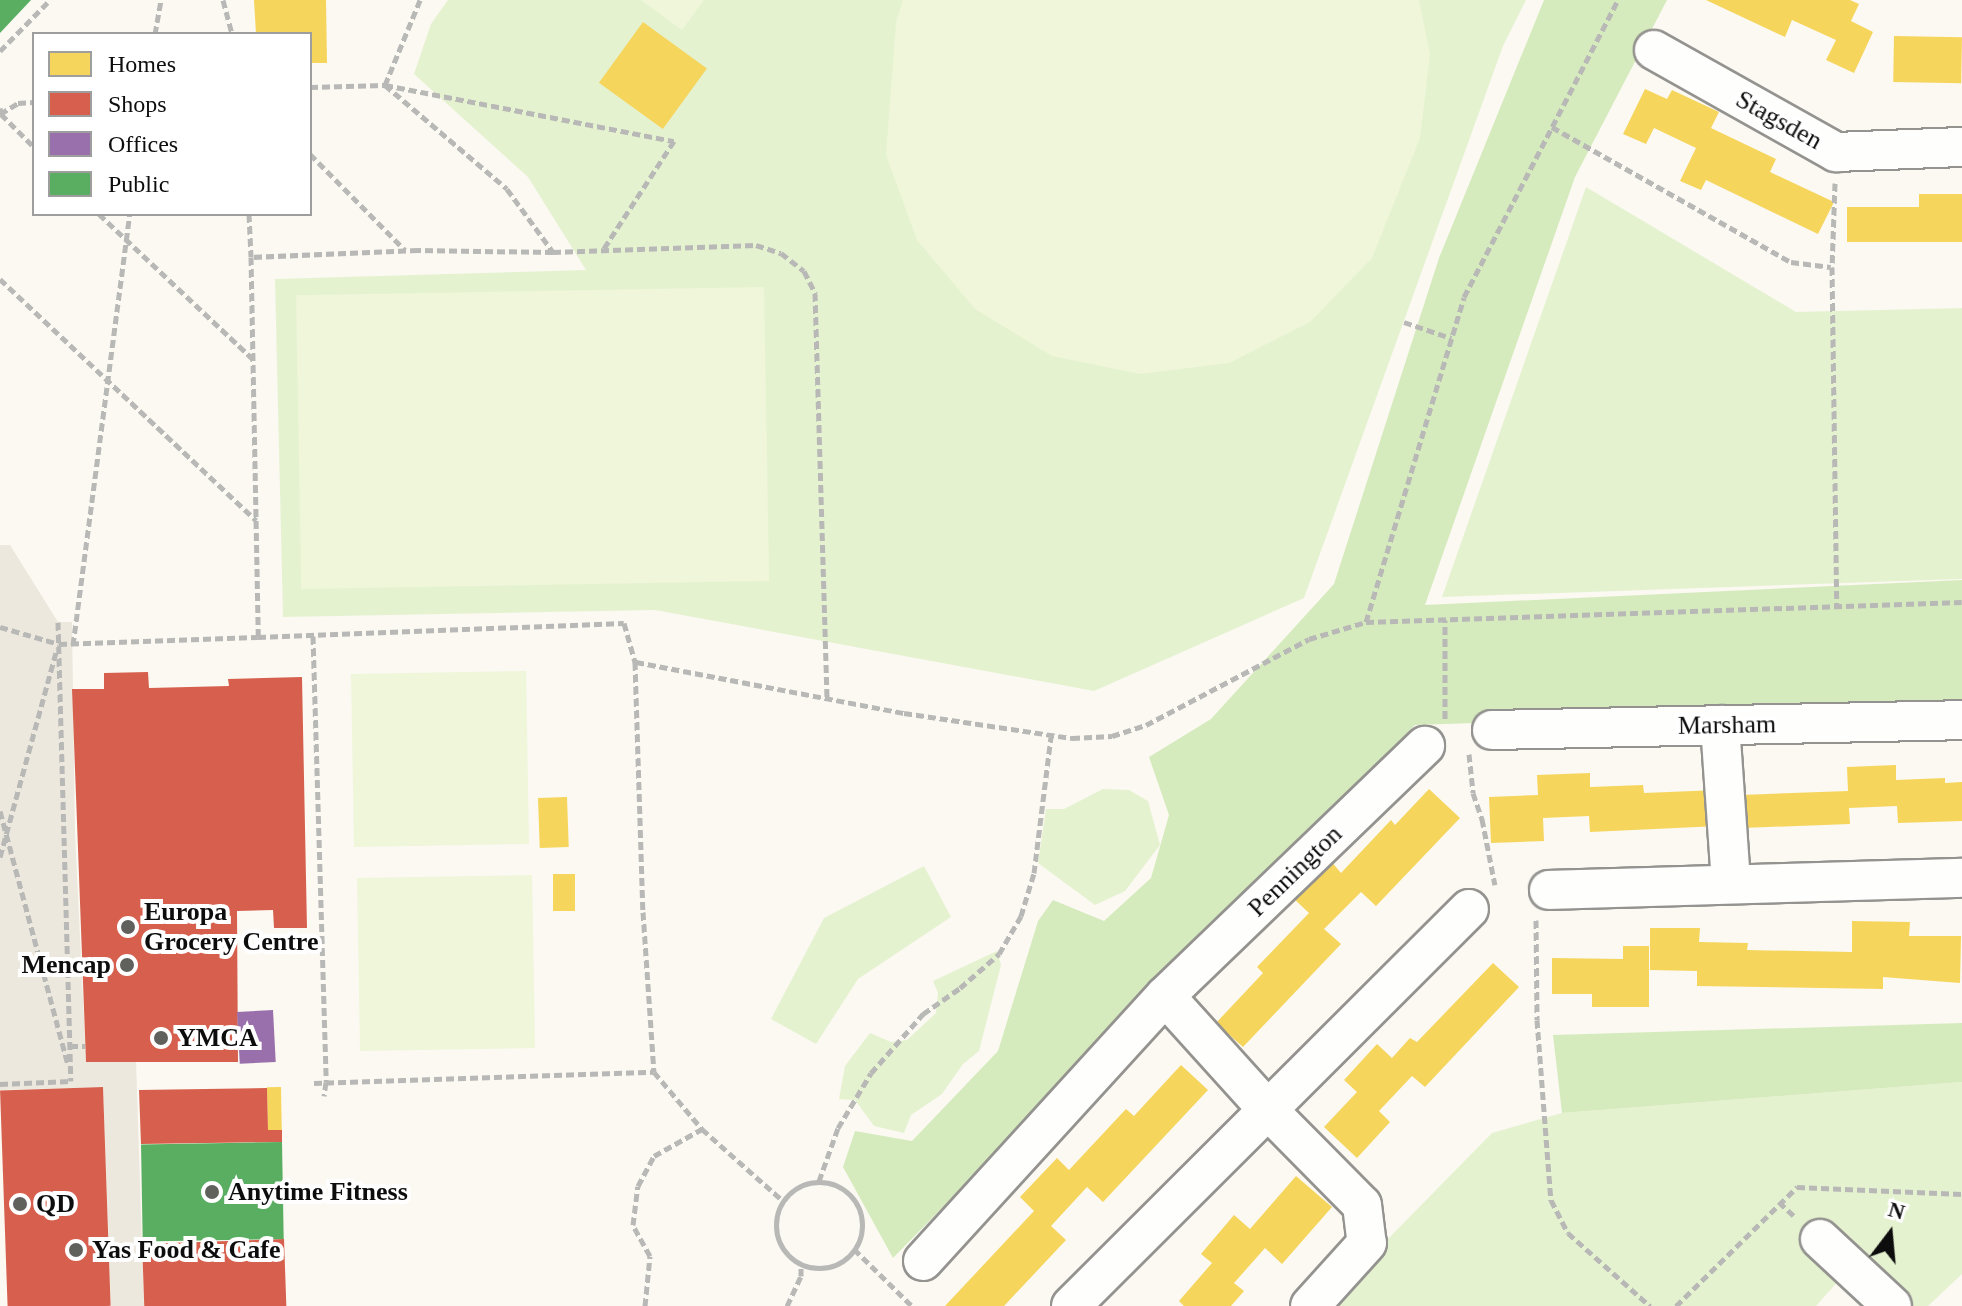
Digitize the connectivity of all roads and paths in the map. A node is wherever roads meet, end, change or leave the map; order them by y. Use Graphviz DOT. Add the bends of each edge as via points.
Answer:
graph roads {
  1 [pos="50,0"];
  2 [pos="161,0"];
  3 [pos="223,0"];
  4 [pos="420,0"];
  5 [pos="1618,0"];
  6 [pos="155,32"];
  7 [pos="231,32"];
  8 [pos="1654,50"];
  9 [pos="0,51"];
  10 [pos="385,85"];
  11 [pos="312,87"];
  12 [pos="32,102"];
  13 [pos="0,108"];
  14 [pos="0,114"];
  15 [pos="1552,127"];
  16 [pos="32,145"];
  17 [pos="1962,147"];
  18 [pos="1836,152"];
  19 [pos="312,156"];
  20 [pos="101,216"];
  21 [pos="130,216"];
  22 [pos="249,216"];
  23 [pos="126,241"];
  24 [pos="406,251"];
  25 [pos="602,251"];
  26 [pos="553,252"];
  27 [pos="251,257"];
  28 [pos="1832,267"];
  29 [pos="0,279"];
  30 [pos="1404,322"];
  31 [pos="1451,338"];
  32 [pos="253,359"];
  33 [pos="108,381"];
  34 [pos="256,520"];
  35 [pos="1962,602"];
  36 [pos="1837,606"];
  37 [pos="1445,620"];
  38 [pos="58,622"];
  39 [pos="1366,622"];
  40 [pos="0,627"];
  41 [pos="313,636"];
  42 [pos="258,637"];
  43 [pos="59,644"];
  44 [pos="73,645"];
  45 [pos="635,662"];
  46 [pos="827,699"];
  47 [pos="1962,720"];
  48 [pos="1720,725"];
  49 [pos="1051,737"];
  50 [pos="1480,738"];
  51 [pos="1435,739"];
  52 [pos="0,811"];
  53 [pos="6,834"];
  54 [pos="0,857"];
  55 [pos="1962,878"];
  56 [pos="1731,884"];
  57 [pos="1549,890"];
  58 [pos="1483,901"];
  59 [pos="1165,996"];
  60 [pos="70,1046"];
  61 [pos="85,1046"];
  62 [pos="654,1072"];
  63 [pos="71,1081"];
  64 [pos="326,1082"];
  65 [pos="314,1083"];
  66 [pos="0,1084"];
  67 [pos="324,1096"];
  68 [pos="1269,1111"];
  69 [pos="702,1129"];
  70 [pos="819,1181"];
  71 [pos="783,1201"];
  72 [pos="1820,1239"];
  73 [pos="854,1249"];
  74 [pos="923,1261"];
  75 [pos="801,1264"];
  76 [pos="645,1306"];
  77 [pos="787,1306"];
  78 [pos="912,1306"];
  79 [pos="1071,1306"];
  80 [pos="1310,1306"];
  81 [pos="1650,1306"];
  82 [pos="1892,1306"];
  1 -- 9 [label="path"];
  2 -- 6 [label="path"];
  3 -- 7 [label="path"];
  4 -- 10 [label="path"];
  5 -- 15 [label="path"];
  8 -- 18 [label="street, Stagsden"];
  10 -- 11 [label="path"];
  10 -- 25 [label="path" via="674,141"];
  10 -- 26 [label="path" via="507,189"];
  12 -- 14 [label="path" via="18,103"];
  13 -- 14 [label="path"];
  14 -- 16 [label="path"];
  15 -- 28 [label="path" via="1791,262"];
  15 -- 31 [label="path" via="1464,297"];
  17 -- 18 [label="street, Stagsden"];
  18 -- 28 [label="path"];
  19 -- 24 [label="path"];
  20 -- 23 [label="path"];
  21 -- 23 [label="path"];
  22 -- 27 [label="path"];
  23 -- 32 [label="path"];
  23 -- 33 [label="path"];
  24 -- 26 [label="path"];
  24 -- 27 [label="path"];
  25 -- 26 [label="path"];
  25 -- 46 [label="path" via="756,245 781,253 804,271 815,293"];
  27 -- 32 [label="path"];
  28 -- 36 [label="path"];
  29 -- 33 [label="path"];
  30 -- 31 [label="path"];
  31 -- 39 [label="path"];
  32 -- 34 [label="path"];
  33 -- 34 [label="path"];
  33 -- 44 [label="path"];
  34 -- 42 [label="path"];
  35 -- 36 [label="path"];
  36 -- 37 [label="path"];
  37 -- 39 [label="path"];
  37 -- 51 [label="path"];
  38 -- 43 [label="path"];
  39 -- 49 [label="path" via="1309,639 1146,725 1112,736"];
  40 -- 43 [label="path"];
  41 -- 42 [label="path"];
  41 -- 45 [label="path" via="624,623"];
  41 -- 64 [label="path"];
  42 -- 44 [label="path"];
  43 -- 44 [label="path"];
  43 -- 53 [label="path"];
  43 -- 60 [label="path"];
  45 -- 46 [label="path"];
  45 -- 62 [label="path"];
  46 -- 49 [label="path"];
  47 -- 48 [label="street, Marsham"];
  48 -- 50 [label="street, Marsham"];
  48 -- 56 [label="street"];
  49 -- 70 [label="path" via="1034,873 1021,916 999,954 923,1014 871,1073 838,1128"];
  50 -- 58 [label="path" via="1473,793 1482,819"];
  51 -- 59 [label="street, Pennington"];
  52 -- 53 [label="path"];
  53 -- 54 [label="path"];
  53 -- 63 [label="path"];
  55 -- 56 [label="street"];
  56 -- 57 [label="street"];
  57 -- 81 [label="path" via="1536,891 1536,906 1537,1020 1551,1200 1568,1233"];
  58 -- 68 [label="street"];
  59 -- 68 [label="street"];
  59 -- 74 [label="street, Pennington"];
  60 -- 61 [label="path"];
  60 -- 63 [label="path"];
  62 -- 64 [label="path"];
  62 -- 69 [label="path"];
  63 -- 66 [label="path"];
  64 -- 65 [label="path"];
  64 -- 67 [label="path"];
  68 -- 79 [label="street"];
  68 -- 80 [label="street" via="1362,1205 1367,1243"];
  69 -- 71 [label="path"];
  69 -- 76 [label="path" via="654,1156 638,1186 633,1225 650,1256"];
  70 -- 71 [label="path" via="792,1191"];
  70 -- 73 [label="path" via="844,1190 860,1211 862,1224"];
  71 -- 75 [label="path" via="777,1215 780,1244"];
  72 -- 82 [label="street"];
  73 -- 75 [label="path" via="836,1265"];
  73 -- 78 [label="path"];
  75 -- 77 [label="path"];
}
